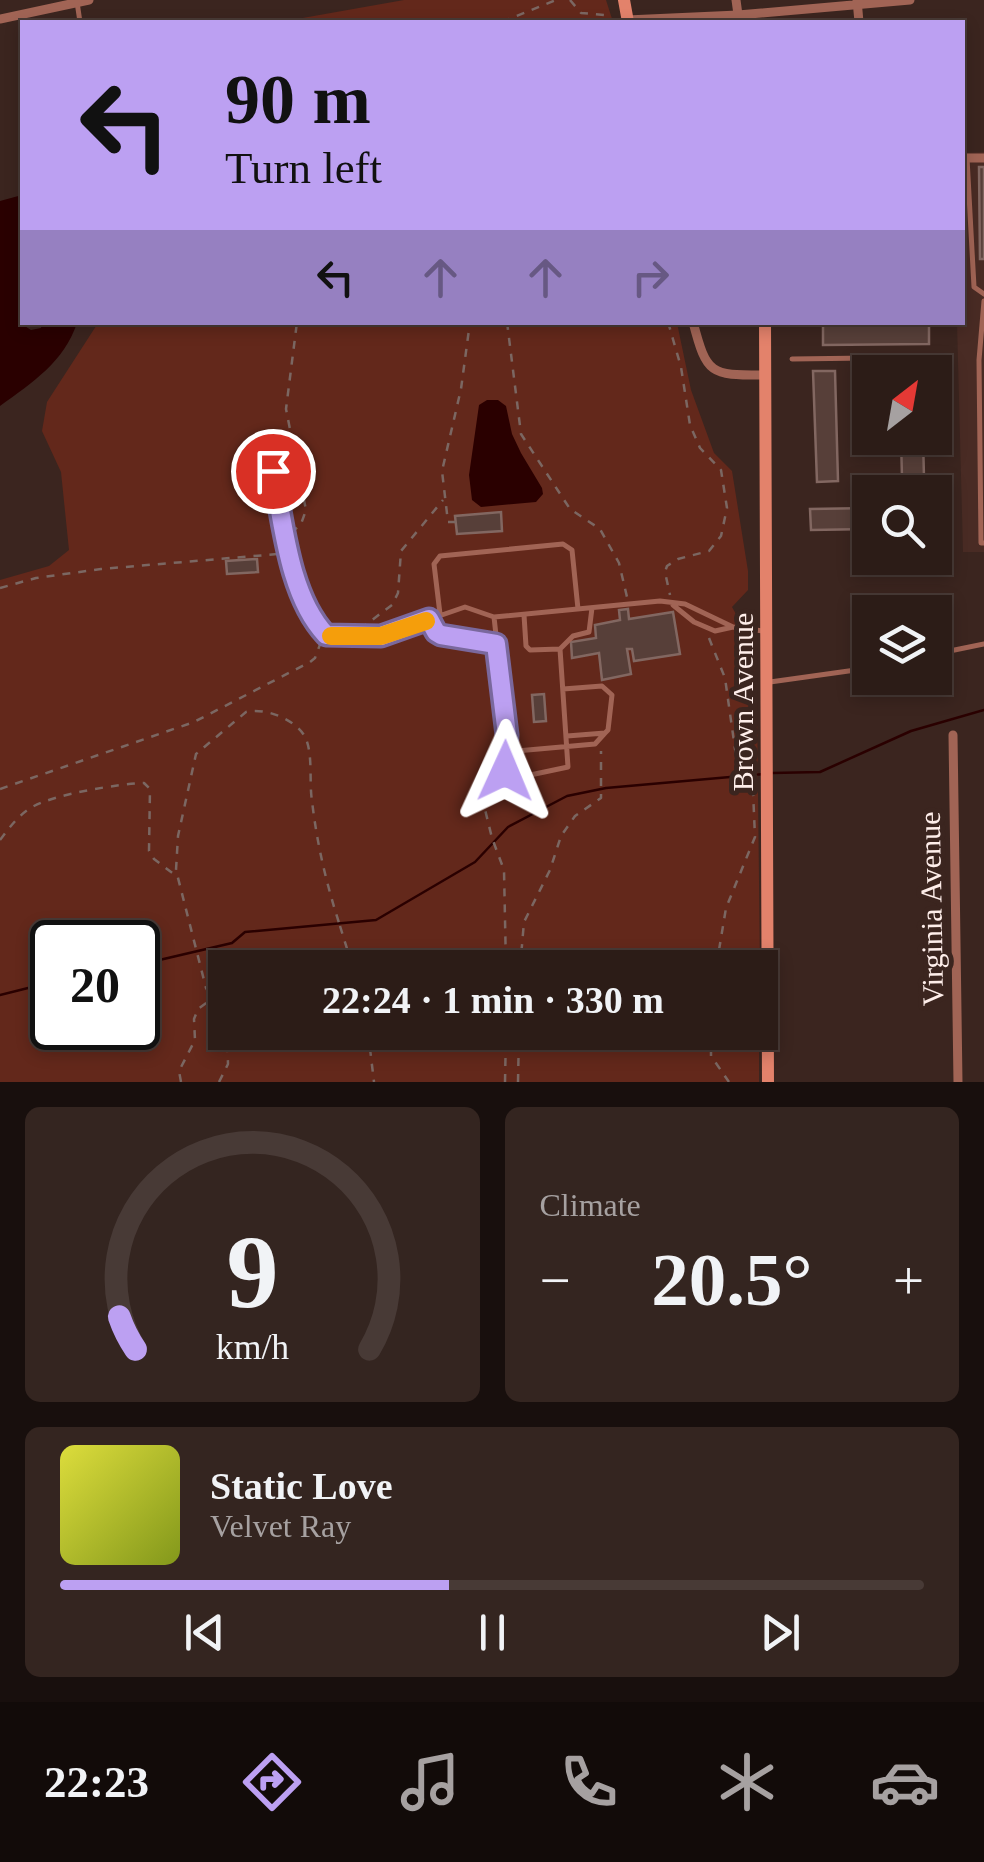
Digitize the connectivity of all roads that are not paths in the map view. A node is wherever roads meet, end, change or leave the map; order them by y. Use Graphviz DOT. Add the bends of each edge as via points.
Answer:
graph roads {
  1 [pos="88,0"];
  2 [pos="736,0"];
  3 [pos="910,0"];
  4 [pos="77,1"];
  5 [pos="857,2"];
  6 [pos="0,19"];
  7 [pos="738,19"];
  8 [pos="682,20"];
  9 [pos="965,158"];
  10 [pos="984,158"];
  11 [pos="984,297"];
  12 [pos="694,325"];
  13 [pos="765,325"];
  14 [pos="852,358"];
  15 [pos="792,359"];
  16 [pos="765,375"];
  17 [pos="273,471"];
  18 [pos="984,543"];
  19 [pos="670,603"];
  20 [pos="592,608"];
  21 [pos="578,609"];
  22 [pos="440,614"];
  23 [pos="524,615"];
  24 [pos="494,617"];
  25 [pos="429,619"];
  26 [pos="734,627"];
  27 [pos="766,632"];
  28 [pos="496,644"];
  29 [pos="984,644"];
  30 [pos="560,650"];
  31 [pos="952,651"];
  32 [pos="852,670"];
  33 [pos="767,682"];
  34 [pos="563,689"];
  35 [pos="605,733"];
  36 [pos="953,735"];
  37 [pos="567,736"];
  38 [pos="568,748"];
  39 [pos="506,752"];
  40 [pos="768,1082"];
  41 [pos="958,1082"];
  1 -- 4 [label="street"];
  2 -- 7 [label="street"];
  3 -- 5 [label="street"];
  4 -- 6 [label="street"];
  5 -- 7 [label="street"];
  7 -- 8 [label="street"];
  9 -- 10 [label="street"];
  9 -- 11 [label="lane" via="974,288"];
  11 -- 18 [label="lane"];
  12 -- 16 [label="street" via="703,360 714,370"];
  13 -- 16 [label="street, Brown Avenue"];
  14 -- 15 [label="lane"];
  16 -- 27 [label="street, Brown Avenue"];
  17 -- 25 [label="lane" via="306,609 326,635 381,636"];
  19 -- 20 [label="lane"];
  19 -- 26 [label="lane"];
  19 -- 26 [label="lane" via="704,628"];
  20 -- 21 [label="lane"];
  20 -- 30 [label="lane" via="588,632"];
  21 -- 22 [label="lane" via="572,550 563,544 440,556 434,564"];
  21 -- 23 [label="lane"];
  22 -- 24 [label="lane" via="466,607"];
  22 -- 25 [label="lane"];
  23 -- 24 [label="lane"];
  23 -- 30 [label="lane" via="530,650"];
  24 -- 28 [label="lane"];
  25 -- 28 [label="lane" via="441,635"];
  26 -- 27 [label="lane"];
  27 -- 33 [label="street, Brown Avenue"];
  28 -- 39 [label="lane"];
  29 -- 31 [label="lane"];
  30 -- 34 [label="lane"];
  32 -- 33 [label="lane"];
  33 -- 40 [label="street, Brown Avenue"];
  34 -- 35 [label="lane" via="608,689"];
  34 -- 37 [label="lane"];
  35 -- 37 [label="lane"];
  35 -- 38 [label="lane" via="595,744"];
  36 -- 41 [label="street, Virginia Avenue"];
  37 -- 38 [label="lane"];
  38 -- 39 [label="lane"];
  38 -- 39 [label="lane" via="564,770 516,778 505,771"];
}
